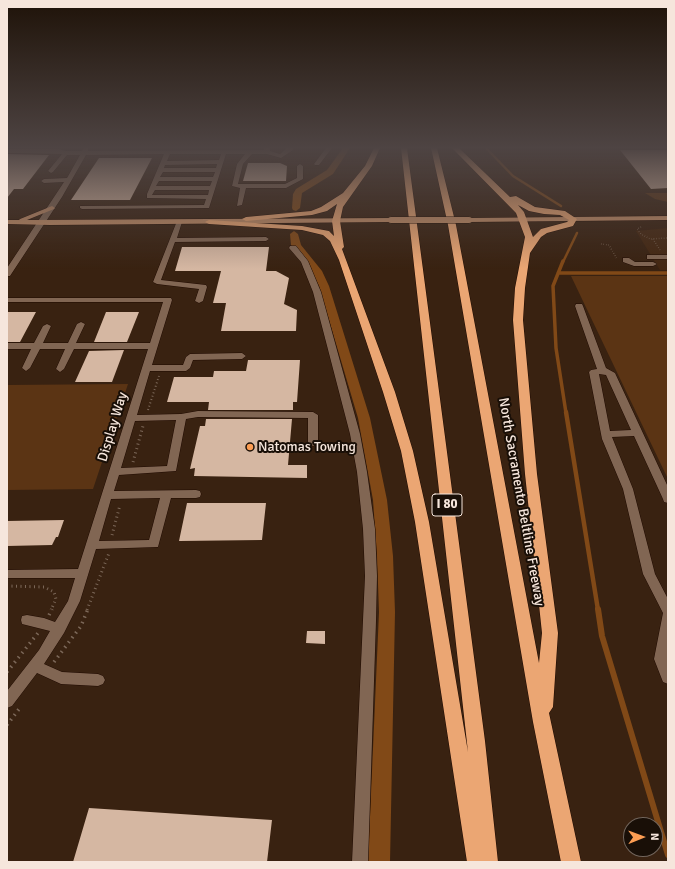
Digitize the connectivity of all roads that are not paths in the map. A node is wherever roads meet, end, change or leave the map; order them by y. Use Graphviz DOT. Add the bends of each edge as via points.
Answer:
graph roads {
  1 [pos="153,188"];
  2 [pos="213,188"];
  3 [pos="63,189"];
  4 [pos="242,189"];
  5 [pos="351,189"];
  6 [pos="409,189"];
  7 [pos="443,189"];
  8 [pos="497,189"];
  9 [pos="502,189"];
  10 [pos="346,196"];
  11 [pos="149,197"];
  12 [pos="210,197"];
  13 [pos="239,205"];
  14 [pos="82,207"];
  15 [pos="145,207"];
  16 [pos="52,208"];
  17 [pos="573,218"];
  18 [pos="668,218"];
  19 [pos="522,219"];
  20 [pos="336,221"];
  21 [pos="10,222"];
  22 [pos="179,222"];
  23 [pos="209,222"];
  24 [pos="41,223"];
  25 [pos="266,239"];
  26 [pos="173,240"];
  27 [pos="293,248"];
  28 [pos="668,257"];
  29 [pos="343,260"];
  30 [pos="524,261"];
  31 [pos="622,261"];
  32 [pos="8,270"];
  33 [pos="158,282"];
  34 [pos="7,300"];
  35 [pos="153,300"];
  36 [pos="199,301"];
  37 [pos="579,306"];
  38 [pos="81,324"];
  39 [pos="47,326"];
  40 [pos="7,346"];
  41 [pos="38,346"];
  42 [pos="71,346"];
  43 [pos="154,346"];
  44 [pos="242,356"];
  45 [pos="26,368"];
  46 [pos="147,368"];
  47 [pos="60,369"];
  48 [pos="602,371"];
  49 [pos="181,417"];
  50 [pos="132,418"];
  51 [pos="638,433"];
  52 [pos="606,434"];
  53 [pos="313,443"];
  54 [pos="115,472"];
  55 [pos="166,494"];
  56 [pos="196,494"];
  57 [pos="107,495"];
  58 [pos="668,499"];
  59 [pos="92,545"];
  60 [pos="83,573"];
  61 [pos="7,574"];
  62 [pos="668,611"];
  63 [pos="668,616"];
  64 [pos="28,620"];
  65 [pos="59,629"];
  66 [pos="35,666"];
  67 [pos="668,678"];
  68 [pos="98,680"];
  69 [pos="7,702"];
  70 [pos="542,722"];
  71 [pos="360,862"];
  72 [pos="477,862"];
  73 [pos="488,862"];
  74 [pos="572,862"];
  1 -- 11 [label="street"];
  2 -- 12 [label="street"];
  3 -- 16 [label="street"];
  4 -- 13 [label="street"];
  5 -- 10 [label="highway"];
  6 -- 73 [label="highway, I 80" via="476,741"];
  7 -- 70 [label="highway, North Sacramento Beltline Freeway"];
  8 -- 19 [label="highway" via="520,212"];
  9 -- 17 [label="highway" via="521,204"];
  10 -- 20 [label="highway" via="339,207"];
  10 -- 23 [label="highway" via="312,213"];
  11 -- 12 [label="street"];
  11 -- 15 [label="street"];
  12 -- 15 [label="street" via="207,207"];
  14 -- 15 [label="street"];
  16 -- 21 [label="main road"];
  16 -- 24 [label="street"];
  17 -- 18 [label="main road"];
  17 -- 19 [label="main road"];
  17 -- 30 [label="highway" via="570,224 544,231 538,236"];
  19 -- 20 [label="main road, bridge"];
  19 -- 30 [label="highway" via="529,237"];
  20 -- 23 [label="main road"];
  20 -- 29 [label="highway"];
  21 -- 24 [label="main road"];
  22 -- 23 [label="main road"];
  22 -- 24 [label="main road"];
  22 -- 26 [label="street"];
  23 -- 29 [label="highway" via="319,231 334,240"];
  24 -- 32 [label="street"];
  25 -- 26 [label="street"];
  26 -- 33 [label="street"];
  27 -- 71 [label="street" via="307,267 317,292 358,446 369,528 370,621"];
  28 -- 31 [label="street" via="634,264"];
  29 -- 72 [label="highway" via="407,451 422,522"];
  30 -- 70 [label="highway" via="520,288 519,335 550,632"];
  33 -- 35 [label="street"];
  33 -- 36 [label="street" via="203,287"];
  34 -- 35 [label="street, Display Way"];
  35 -- 43 [label="street, Display Way" via="168,300"];
  37 -- 48 [label="street"];
  38 -- 42 [label="street"];
  39 -- 41 [label="street"];
  40 -- 41 [label="street"];
  41 -- 42 [label="street"];
  41 -- 45 [label="street"];
  42 -- 43 [label="street"];
  42 -- 47 [label="street"];
  43 -- 46 [label="street, Display Way"];
  44 -- 46 [label="street" via="190,357 186,368"];
  46 -- 50 [label="street, Display Way"];
  48 -- 51 [label="street" via="610,374"];
  48 -- 52 [label="street" via="593,374"];
  49 -- 50 [label="street"];
  49 -- 53 [label="street" via="198,414 313,415"];
  49 -- 54 [label="street" via="172,469"];
  50 -- 54 [label="street, Display Way"];
  51 -- 52 [label="street"];
  51 -- 58 [label="street"];
  52 -- 62 [label="street" via="628,489 649,574"];
  54 -- 57 [label="street, Display Way"];
  55 -- 56 [label="street"];
  55 -- 57 [label="street"];
  55 -- 59 [label="street" via="154,544"];
  57 -- 59 [label="street, Display Way"];
  59 -- 60 [label="street, Display Way"];
  60 -- 61 [label="street"];
  60 -- 65 [label="street, Display Way" via="74,601"];
  63 -- 67 [label="street" via="661,659"];
  64 -- 65 [label="street"];
  65 -- 66 [label="street, Display Way"];
  66 -- 68 [label="street" via="61,678"];
  66 -- 69 [label="street, Display Way"];
  70 -- 74 [label="highway, North Sacramento Beltline Freeway"];
}
